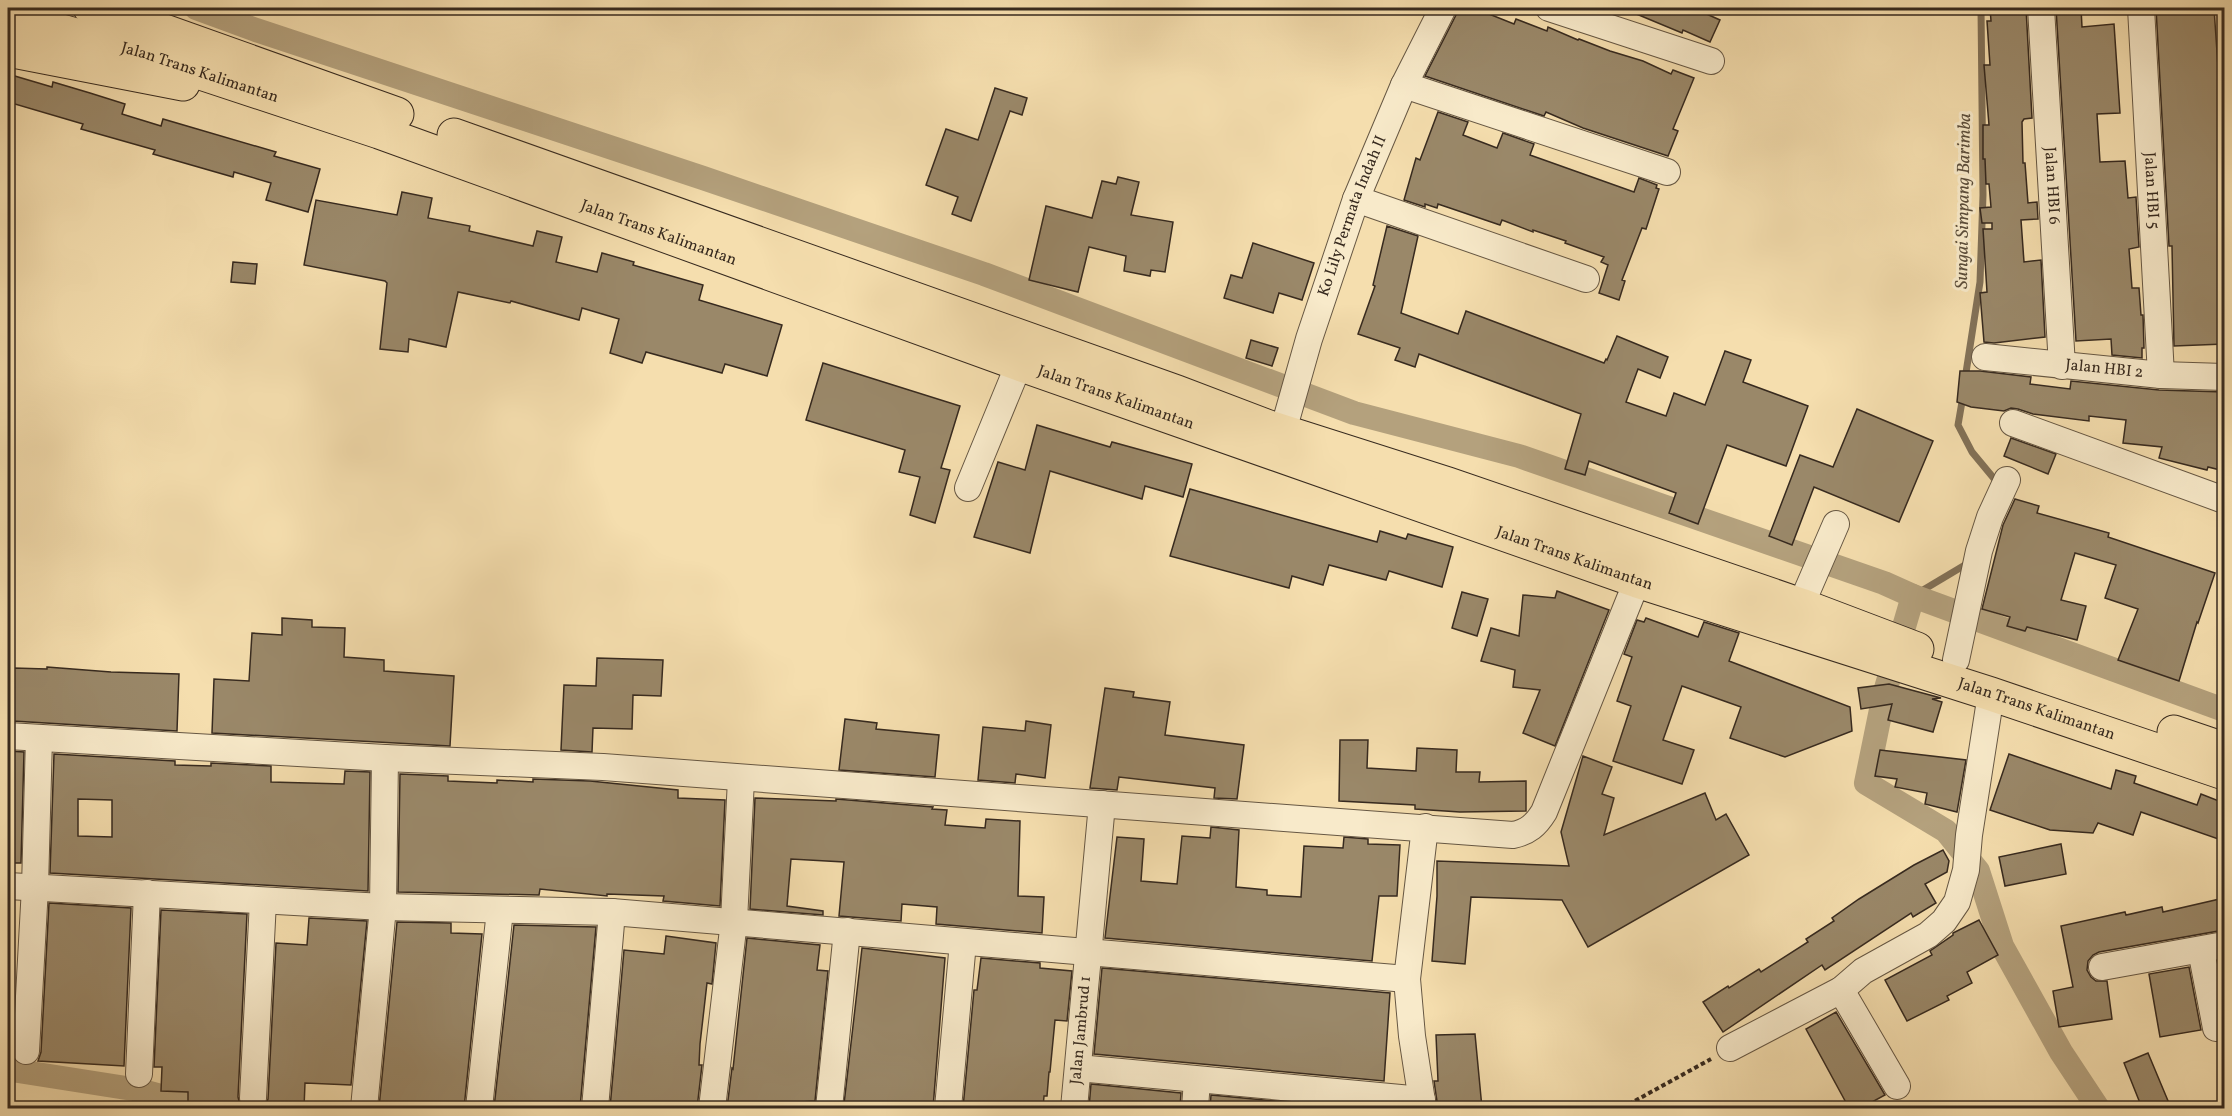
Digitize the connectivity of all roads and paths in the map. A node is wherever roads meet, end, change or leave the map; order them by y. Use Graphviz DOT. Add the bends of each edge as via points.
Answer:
graph roads {
  1 [pos="90,8"];
  2 [pos="1443,8"];
  3 [pos="1549,8"];
  4 [pos="2042,8"];
  5 [pos="2141,8"];
  6 [pos="8,16"];
  7 [pos="8,50"];
  8 [pos="1711,61"];
  9 [pos="224,80"];
  10 [pos="1404,85"];
  11 [pos="1667,172"];
  12 [pos="1356,199"];
  13 [pos="1586,279"];
  14 [pos="1985,357"];
  15 [pos="1019,364"];
  16 [pos="2062,366"];
  17 [pos="2161,375"];
  18 [pos="2224,377"];
  19 [pos="2013,423"];
  20 [pos="1285,426"];
  21 [pos="2007,480"];
  22 [pos="968,489"];
  23 [pos="2224,500"];
  24 [pos="1836,524"];
  25 [pos="1637,581"];
  26 [pos="1803,598"];
  27 [pos="1863,640"];
  28 [pos="1959,648"];
  29 [pos="1916,659"];
  30 [pos="1991,694"];
  31 [pos="8,736"];
  32 [pos="39,738"];
  33 [pos="2224,749"];
  34 [pos="385,758"];
  35 [pos="2224,773"];
  36 [pos="741,778"];
  37 [pos="1102,804"];
  38 [pos="1425,827"];
  39 [pos="8,886"];
  40 [pos="35,887"];
  41 [pos="147,893"];
  42 [pos="263,901"];
  43 [pos="382,907"];
  44 [pos="500,910"];
  45 [pos="612,912"];
  46 [pos="734,921"];
  47 [pos="847,931"];
  48 [pos="963,942"];
  49 [pos="2213,947"];
  50 [pos="1089,953"];
  51 [pos="2102,968"];
  52 [pos="1407,980"];
  53 [pos="1841,990"];
  54 [pos="2216,1028"];
  55 [pos="1730,1048"];
  56 [pos="26,1051"];
  57 [pos="1078,1068"];
  58 [pos="139,1074"];
  59 [pos="1197,1080"];
  60 [pos="1897,1086"];
  61 [pos="253,1098"];
  62 [pos="1313,1100"];
  63 [pos="1423,1104"];
  64 [pos="364,1108"];
  65 [pos="479,1108"];
  66 [pos="595,1108"];
  67 [pos="712,1108"];
  68 [pos="829,1108"];
  69 [pos="948,1108"];
  70 [pos="1074,1108"];
  71 [pos="1195,1108"];
  72 [pos="1622,1108"];
  1 -- 20 [label="highway, Jalan Trans Kalimantan"];
  2 -- 10 [label="street, Ko Lily Permata Indah II"];
  3 -- 8 [label="street"];
  4 -- 16 [label="street, Jalan HBI 6"];
  5 -- 17 [label="street, Jalan HBI 5"];
  6 -- 9 [label="highway, Jalan Trans Kalimantan"];
  7 -- 9 [label="highway" via="178,85"];
  9 -- 15 [label="highway, Jalan Trans Kalimantan" via="379,132"];
  10 -- 11 [label="street"];
  10 -- 12 [label="street, Ko Lily Permata Indah II"];
  12 -- 13 [label="street"];
  12 -- 20 [label="street, Ko Lily Permata Indah II" via="1309,339"];
  14 -- 16 [label="street, Jalan HBI 2"];
  15 -- 22 [label="street"];
  15 -- 25 [label="highway, Jalan Trans Kalimantan"];
  16 -- 17 [label="street, Jalan HBI 2"];
  17 -- 18 [label="street, Jalan HBI 2"];
  19 -- 23 [label="street"];
  20 -- 26 [label="highway, Jalan Trans Kalimantan" via="1448,484"];
  21 -- 28 [label="street" via="1983,540"];
  24 -- 26 [label="street"];
  25 -- 27 [label="highway, Jalan Trans Kalimantan"];
  25 -- 38 [label="street" via="1537,824 1513,834"];
  26 -- 27 [label="highway, Jalan Trans Kalimantan"];
  27 -- 29 [label="highway, Jalan Trans Kalimantan"];
  28 -- 29 [label="highway, Jalan Trans Kalimantan"];
  28 -- 33 [label="highway, Jalan Trans Kalimantan"];
  29 -- 30 [label="highway, Jalan Trans Kalimantan"];
  30 -- 35 [label="highway, Jalan Trans Kalimantan"];
  30 -- 53 [label="street" via="1966,870 1957,902 1928,935 1863,971"];
  31 -- 32 [label="street"];
  32 -- 34 [label="street"];
  32 -- 40 [label="street"];
  34 -- 36 [label="street" via="603,767"];
  34 -- 43 [label="street"];
  36 -- 37 [label="street"];
  36 -- 46 [label="street"];
  37 -- 38 [label="street"];
  37 -- 50 [label="street, Jalan Jambrud 1"];
  38 -- 52 [label="street"];
  39 -- 40 [label="street"];
  40 -- 41 [label="street"];
  40 -- 56 [label="street"];
  41 -- 42 [label="street"];
  41 -- 58 [label="street"];
  42 -- 43 [label="street"];
  42 -- 61 [label="street"];
  43 -- 44 [label="street"];
  43 -- 64 [label="street"];
  44 -- 45 [label="street"];
  44 -- 65 [label="street"];
  45 -- 46 [label="street"];
  45 -- 66 [label="street"];
  46 -- 47 [label="street"];
  46 -- 67 [label="street"];
  47 -- 48 [label="street"];
  47 -- 68 [label="street"];
  48 -- 50 [label="street"];
  48 -- 69 [label="street"];
  49 -- 51 [label="street"];
  49 -- 54 [label="street"];
  50 -- 52 [label="street"];
  50 -- 57 [label="street, Jalan Jambrud 1"];
  52 -- 63 [label="street"];
  53 -- 55 [label="street"];
  53 -- 60 [label="street"];
  55 -- 72 [label="path"];
  57 -- 59 [label="street"];
  57 -- 70 [label="street, Jalan Jambrud 1"];
  59 -- 62 [label="street"];
  59 -- 71 [label="street"];
  62 -- 63 [label="street"];
}
